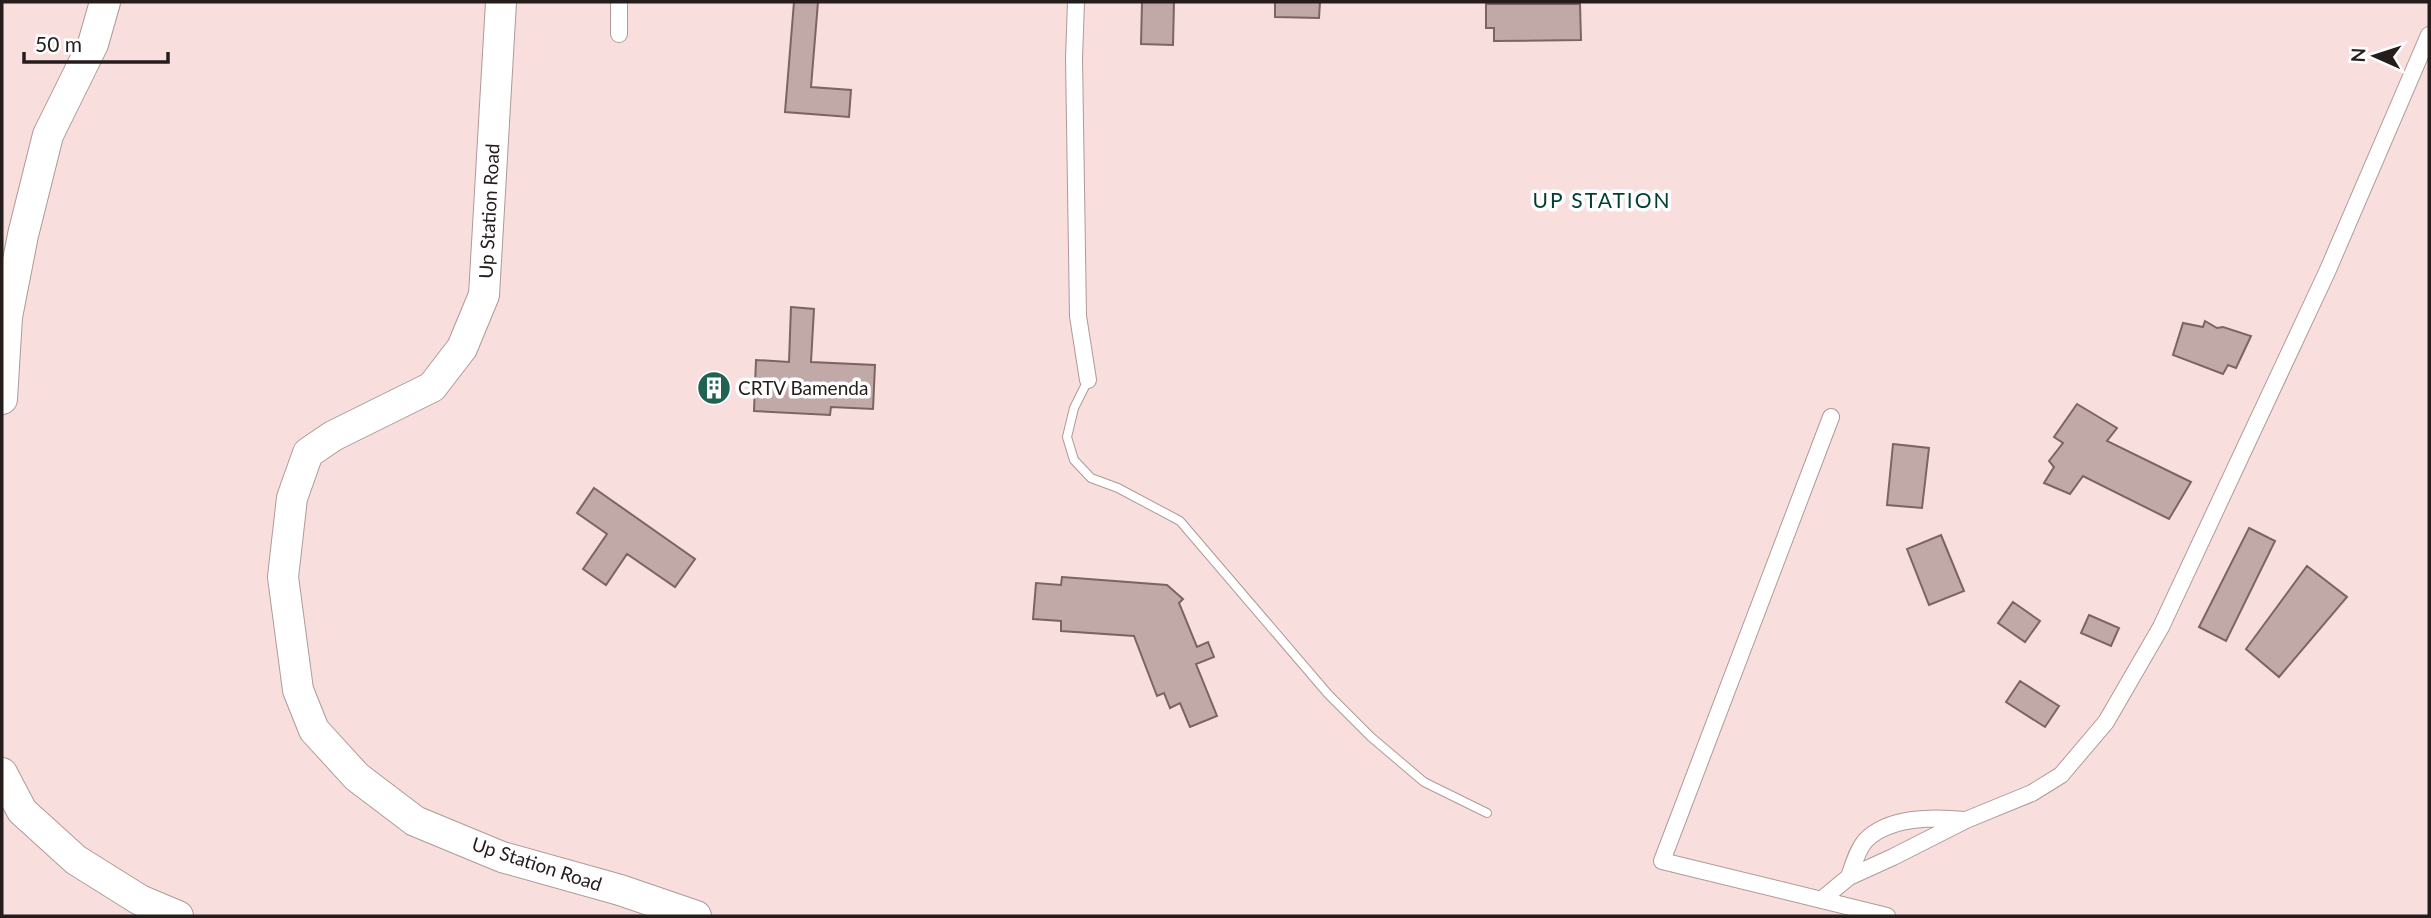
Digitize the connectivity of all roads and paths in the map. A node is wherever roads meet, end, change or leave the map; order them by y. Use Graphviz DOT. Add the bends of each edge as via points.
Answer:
graph roads {
  1 [pos="105,2"];
  2 [pos="501,2"];
  3 [pos="620,2"];
  4 [pos="1076,2"];
  5 [pos="619,34"];
  6 [pos="2429,35"];
  7 [pos="1088,380"];
  8 [pos="2,398"];
  9 [pos="1831,417"];
  10 [pos="2,774"];
  11 [pos="1487,813"];
  12 [pos="1966,820"];
  13 [pos="1849,877"];
  14 [pos="1821,900"];
  15 [pos="178,916"];
  16 [pos="696,916"];
  17 [pos="1887,916"];
  1 -- 8 [label="highway" via="93,44 48,135 7,317"];
  2 -- 16 [label="highway, Up Station Road" via="484,295 461,348 432,387 308,453 292,498 283,577 298,691 314,730 357,777 415,821 502,857"];
  3 -- 5 [label="street"];
  4 -- 7 [label="street" via="1078,316"];
  6 -- 12 [label="street" via="2327,272 2178,591 2106,722 2061,775 2032,793"];
  7 -- 11 [label="lane" via="1067,437 1074,460 1091,478 1180,521 1328,694 1371,737 1424,782"];
  9 -- 14 [label="street" via="1662,861"];
  10 -- 15 [label="highway" via="22,811 76,860 140,900"];
  12 -- 13 [label="street"];
  12 -- 13 [label="street" via="1908,820 1882,830 1866,841"];
  13 -- 14 [label="street"];
  14 -- 17 [label="street"];
}
